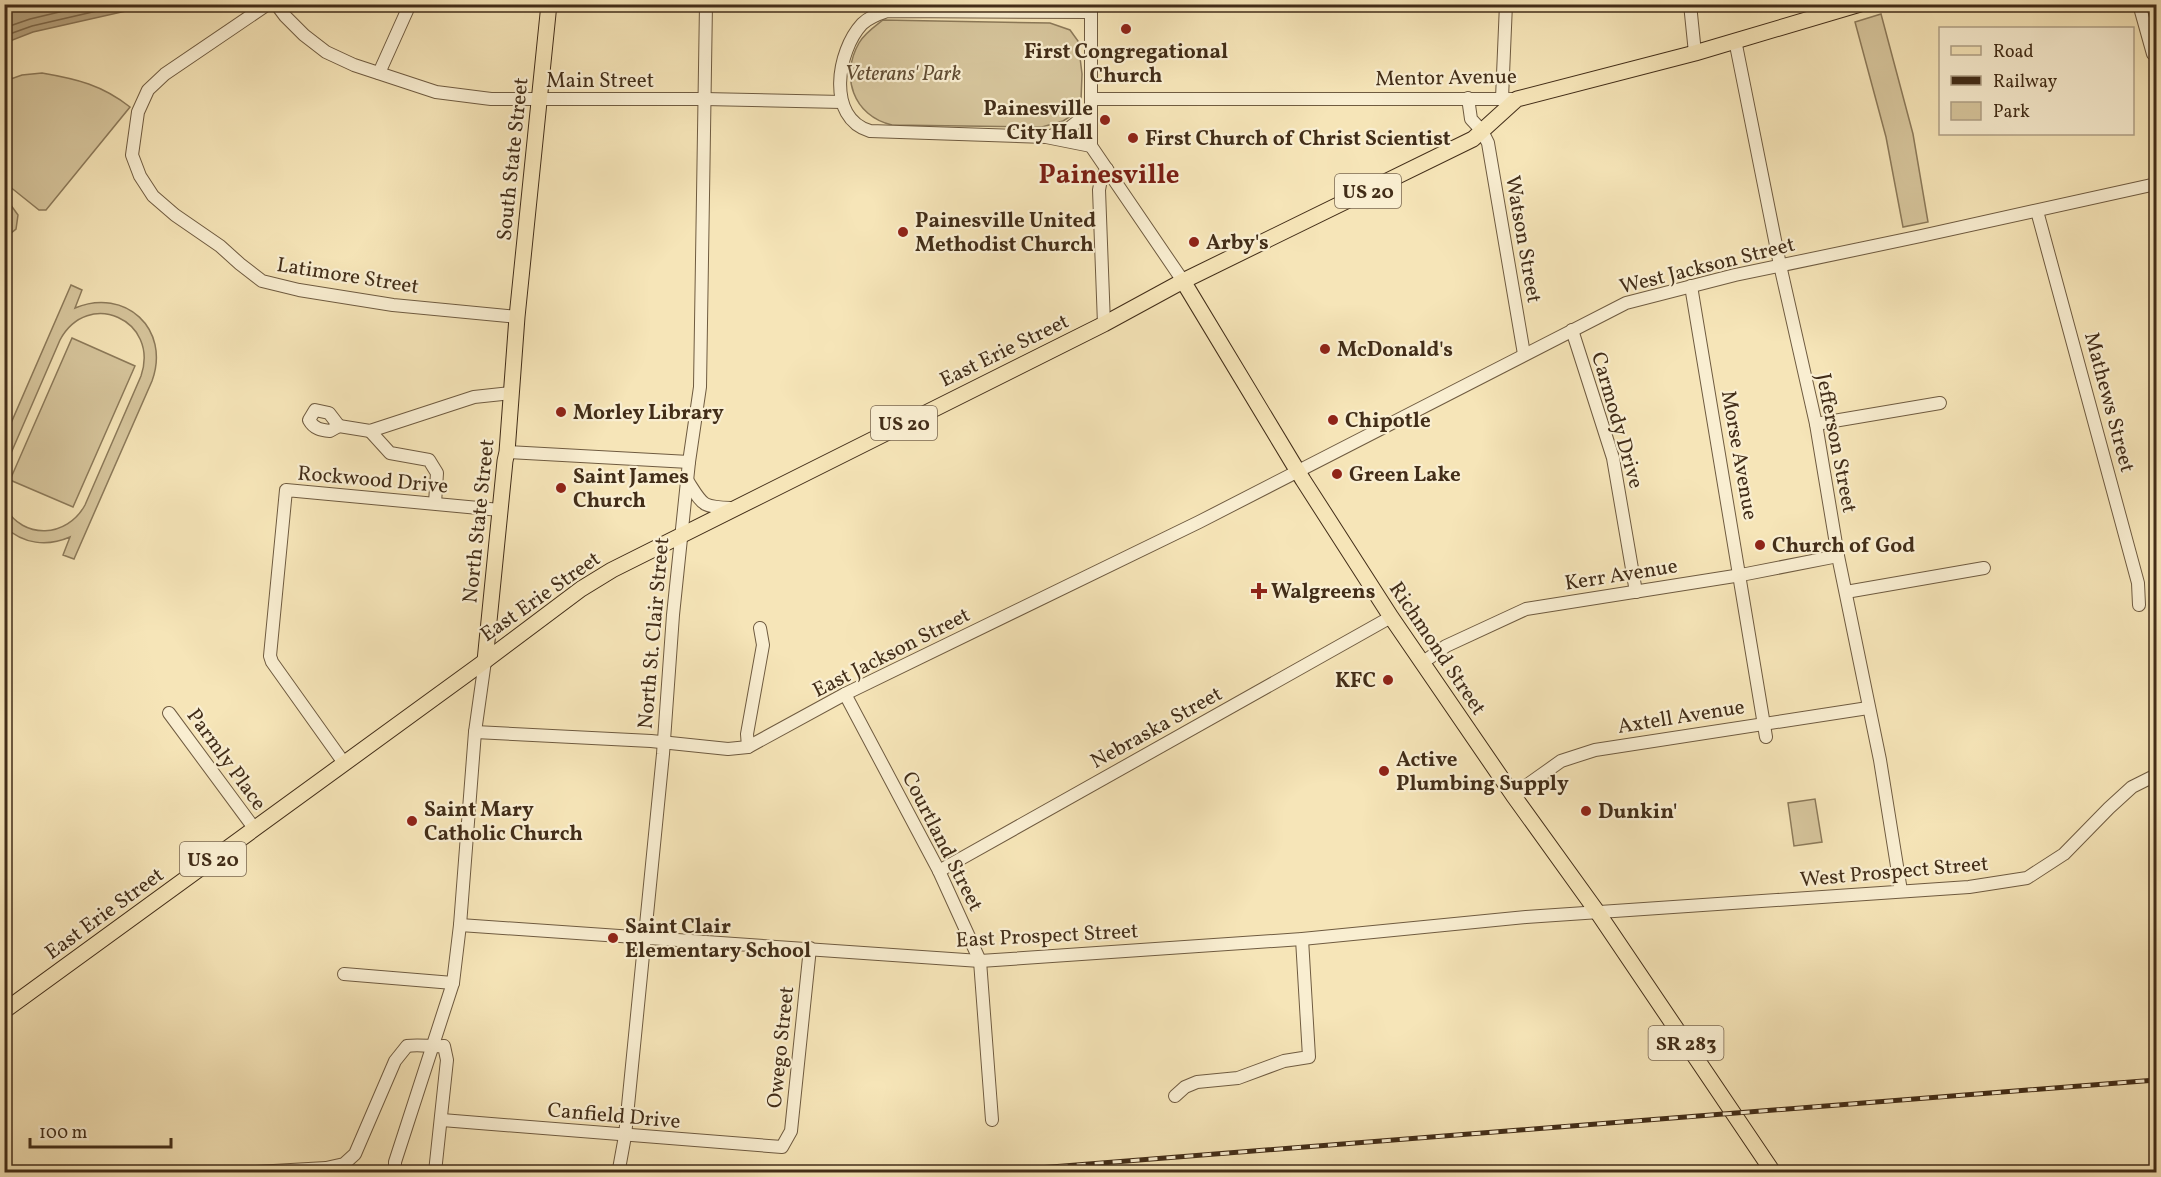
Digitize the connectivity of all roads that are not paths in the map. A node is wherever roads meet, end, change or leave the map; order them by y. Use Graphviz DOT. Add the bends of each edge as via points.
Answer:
graph roads {
  1 [pos="268,4"];
  2 [pos="276,4"];
  3 [pos="410,4"];
  4 [pos="549,4"];
  5 [pos="706,4"];
  6 [pos="1506,4"];
  7 [pos="1690,4"];
  8 [pos="1860,4"];
  9 [pos="2139,4"];
  10 [pos="1091,8"];
  11 [pos="1736,40"];
  12 [pos="1695,53"];
  13 [pos="2153,54"];
  14 [pos="379,73"];
  15 [pos="1468,98"];
  16 [pos="540,99"];
  17 [pos="704,99"];
  18 [pos="1509,99"];
  19 [pos="842,102"];
  20 [pos="1092,105"];
  21 [pos="1482,131"];
  22 [pos="1046,137"];
  23 [pos="1091,146"];
  24 [pos="1107,170"];
  25 [pos="2157,184"];
  26 [pos="2037,211"];
  27 [pos="1780,265"];
  28 [pos="1183,281"];
  29 [pos="1691,286"];
  30 [pos="517,317"];
  31 [pos="1104,324"];
  32 [pos="1572,330"];
  33 [pos="1524,354"];
  34 [pos="511,393"];
  35 [pos="1940,403"];
  36 [pos="1816,424"];
  37 [pos="339,426"];
  38 [pos="370,431"];
  39 [pos="507,452"];
  40 [pos="688,462"];
  41 [pos="1297,470"];
  42 [pos="687,480"];
  43 [pos="435,503"];
  44 [pos="731,508"];
  45 [pos="500,510"];
  46 [pos="681,533"];
  47 [pos="1838,556"];
  48 [pos="1984,568"];
  49 [pos="1741,575"];
  50 [pos="1636,592"];
  51 [pos="1846,592"];
  52 [pos="2139,605"];
  53 [pos="1391,617"];
  54 [pos="760,628"];
  55 [pos="484,661"];
  56 [pos="1422,663"];
  57 [pos="845,694"];
  58 [pos="1868,708"];
  59 [pos="169,712"];
  60 [pos="1764,723"];
  61 [pos="475,732"];
  62 [pos="1766,737"];
  63 [pos="663,743"];
  64 [pos="748,747"];
  65 [pos="344,763"];
  66 [pos="2157,775"];
  67 [pos="1513,795"];
  68 [pos="254,828"];
  69 [pos="939,871"];
  70 [pos="1901,891"];
  71 [pos="1598,913"];
  72 [pos="460,925"];
  73 [pos="645,939"];
  74 [pos="1302,939"];
  75 [pos="810,948"];
  76 [pos="980,961"];
  77 [pos="344,974"];
  78 [pos="453,983"];
  79 [pos="4,1011"];
  80 [pos="431,1047"];
  81 [pos="1175,1096"];
  82 [pos="442,1120"];
  83 [pos="992,1120"];
  84 [pos="625,1136"];
  85 [pos="782,1147"];
  86 [pos="620,1169"];
  87 [pos="256,1173"];
  88 [pos="395,1173"];
  89 [pos="435,1173"];
  90 [pos="1773,1173"];
  1 -- 30 [label="street, Latimore Street" via="165,74 148,90 138,112 132,155 153,196 262,281 299,291 382,303"];
  2 -- 14 [label="street, Main Street" via="326,52"];
  3 -- 14 [label="street"];
  4 -- 16 [label="main road, South State Street"];
  5 -- 17 [label="street, North St. Clair Street"];
  6 -- 18 [label="street"];
  7 -- 12 [label="street"];
  8 -- 11 [label="main road, Mentor Avenue / US 20"];
  9 -- 13 [label="street"];
  10 -- 19 [label="street" via="887,11 874,15 855,33 844,55"];
  10 -- 20 [label="street"];
  11 -- 12 [label="main road, Mentor Avenue / US 20"];
  11 -- 27 [label="street, Jefferson Street"];
  12 -- 18 [label="main road, Mentor Avenue / US 20"];
  14 -- 16 [label="street, Main Street" via="464,97"];
  15 -- 18 [label="street, Mentor Avenue"];
  15 -- 20 [label="street, Mentor Avenue"];
  15 -- 21 [label="street, Watson Street" via="1471,119"];
  16 -- 17 [label="street, Main Street"];
  16 -- 30 [label="main road, South State Street"];
  17 -- 19 [label="street, Main Street"];
  17 -- 40 [label="street, North St. Clair Street" via="700,374"];
  18 -- 21 [label="main road, US 20"];
  19 -- 22 [label="street" via="853,122 870,131"];
  20 -- 22 [label="street" via="1064,132"];
  20 -- 23 [label="street"];
  21 -- 28 [label="main road, US 20" via="1473,139"];
  21 -- 33 [label="street, Watson Street" via="1488,143"];
  22 -- 23 [label="street"];
  23 -- 24 [label="street, Richmond Street"];
  24 -- 28 [label="street, Richmond Street"];
  24 -- 31 [label="street" via="1099,190"];
  25 -- 26 [label="street, West Jackson Street"];
  26 -- 27 [label="street, West Jackson Street"];
  26 -- 52 [label="street, Mathews Street" via="2138,583"];
  27 -- 29 [label="street, West Jackson Street"];
  27 -- 36 [label="street, Jefferson Street"];
  28 -- 31 [label="main road, East Erie Street / US 20"];
  28 -- 41 [label="main road, Richmond Street / SR 283"];
  29 -- 32 [label="street, West Jackson Street" via="1626,303"];
  29 -- 49 [label="street, Morse Avenue"];
  30 -- 34 [label="main road, North State Street"];
  31 -- 44 [label="main road, East Erie Street / US 20"];
  32 -- 33 [label="street, West Jackson Street"];
  32 -- 50 [label="street, Carmody Drive" via="1613,458"];
  33 -- 41 [label="street, West Jackson Street"];
  34 -- 38 [label="street" via="474,397"];
  34 -- 39 [label="main road, North State Street"];
  35 -- 36 [label="street"];
  36 -- 47 [label="street, Jefferson Street"];
  37 -- 38 [label="street"];
  38 -- 43 [label="street" via="390,453 429,460 437,473"];
  39 -- 40 [label="street"];
  39 -- 45 [label="main road, North State Street"];
  40 -- 42 [label="street, North St. Clair Street"];
  41 -- 53 [label="main road, Richmond Street / SR 283"];
  41 -- 57 [label="street, East Jackson Street" via="1199,522"];
  42 -- 44 [label="street" via="710,507"];
  42 -- 46 [label="street, North St. Clair Street"];
  43 -- 45 [label="street, Rockwood Drive"];
  43 -- 65 [label="street, Rockwood Drive" via="286,490 270,656"];
  44 -- 46 [label="main road, East Erie Street / US 20"];
  45 -- 55 [label="main road, North State Street"];
  46 -- 55 [label="main road, East Erie Street / US 20" via="581,588"];
  46 -- 63 [label="street, North St. Clair Street"];
  47 -- 49 [label="street, Kerr Avenue"];
  47 -- 51 [label="street, Jefferson Street"];
  48 -- 51 [label="street"];
  49 -- 50 [label="street, Kerr Avenue"];
  49 -- 60 [label="street, Morse Avenue"];
  50 -- 56 [label="street, Kerr Avenue" via="1526,609 1446,646"];
  51 -- 58 [label="street, Jefferson Street"];
  53 -- 56 [label="main road, Richmond Street / SR 283"];
  53 -- 69 [label="street, Nebraska Street"];
  54 -- 64 [label="street" via="763,645"];
  55 -- 61 [label="street, North State Street"];
  55 -- 65 [label="main road, East Erie Street / US 20"];
  56 -- 67 [label="main road, Richmond Street / SR 283"];
  57 -- 64 [label="street, East Jackson Street"];
  57 -- 69 [label="street, Courtland Street"];
  58 -- 60 [label="street, Axtell Avenue"];
  58 -- 70 [label="street, Jefferson Street"];
  59 -- 68 [label="street, Parmly Place"];
  60 -- 62 [label="street, Morse Avenue"];
  60 -- 67 [label="street, Axtell Avenue" via="1595,750 1561,761"];
  61 -- 63 [label="street, East Jackson Street"];
  61 -- 72 [label="street, North State Street"];
  63 -- 64 [label="street, East Jackson Street"];
  63 -- 73 [label="street, North St. Clair Street"];
  65 -- 68 [label="main road, East Erie Street / US 20"];
  66 -- 70 [label="street, West Prospect Street" via="2133,787 2064,854 2027,878"];
  67 -- 71 [label="main road, Richmond Street / SR 283"];
  68 -- 79 [label="main road, East Erie Street / US 20"];
  69 -- 76 [label="street, Courtland Street"];
  70 -- 71 [label="street, West Prospect Street"];
  71 -- 74 [label="street, East Prospect Street"];
  71 -- 90 [label="main road, Richmond Street / SR 283"];
  72 -- 73 [label="street, East Prospect Street"];
  72 -- 78 [label="street, North State Street"];
  73 -- 75 [label="street, East Prospect Street"];
  73 -- 84 [label="street, North St. Clair Street"];
  74 -- 76 [label="street, East Prospect Street"];
  74 -- 81 [label="street" via="1309,1057 1284,1061 1238,1078 1197,1082"];
  75 -- 76 [label="street, East Prospect Street"];
  75 -- 85 [label="street, Owego Street" via="791,1131"];
  76 -- 83 [label="street, Courtland Street"];
  77 -- 78 [label="street"];
  78 -- 80 [label="street, North State Street"];
  80 -- 82 [label="street" via="444,1046 447,1060"];
  80 -- 87 [label="street" via="407,1046 395,1061 355,1154 344,1164"];
  80 -- 88 [label="street, North State Street" via="395,1162"];
  82 -- 84 [label="street, Canfield Drive"];
  82 -- 89 [label="street"];
  84 -- 85 [label="street, Canfield Drive"];
  84 -- 86 [label="street, North St. Clair Street"];
}
